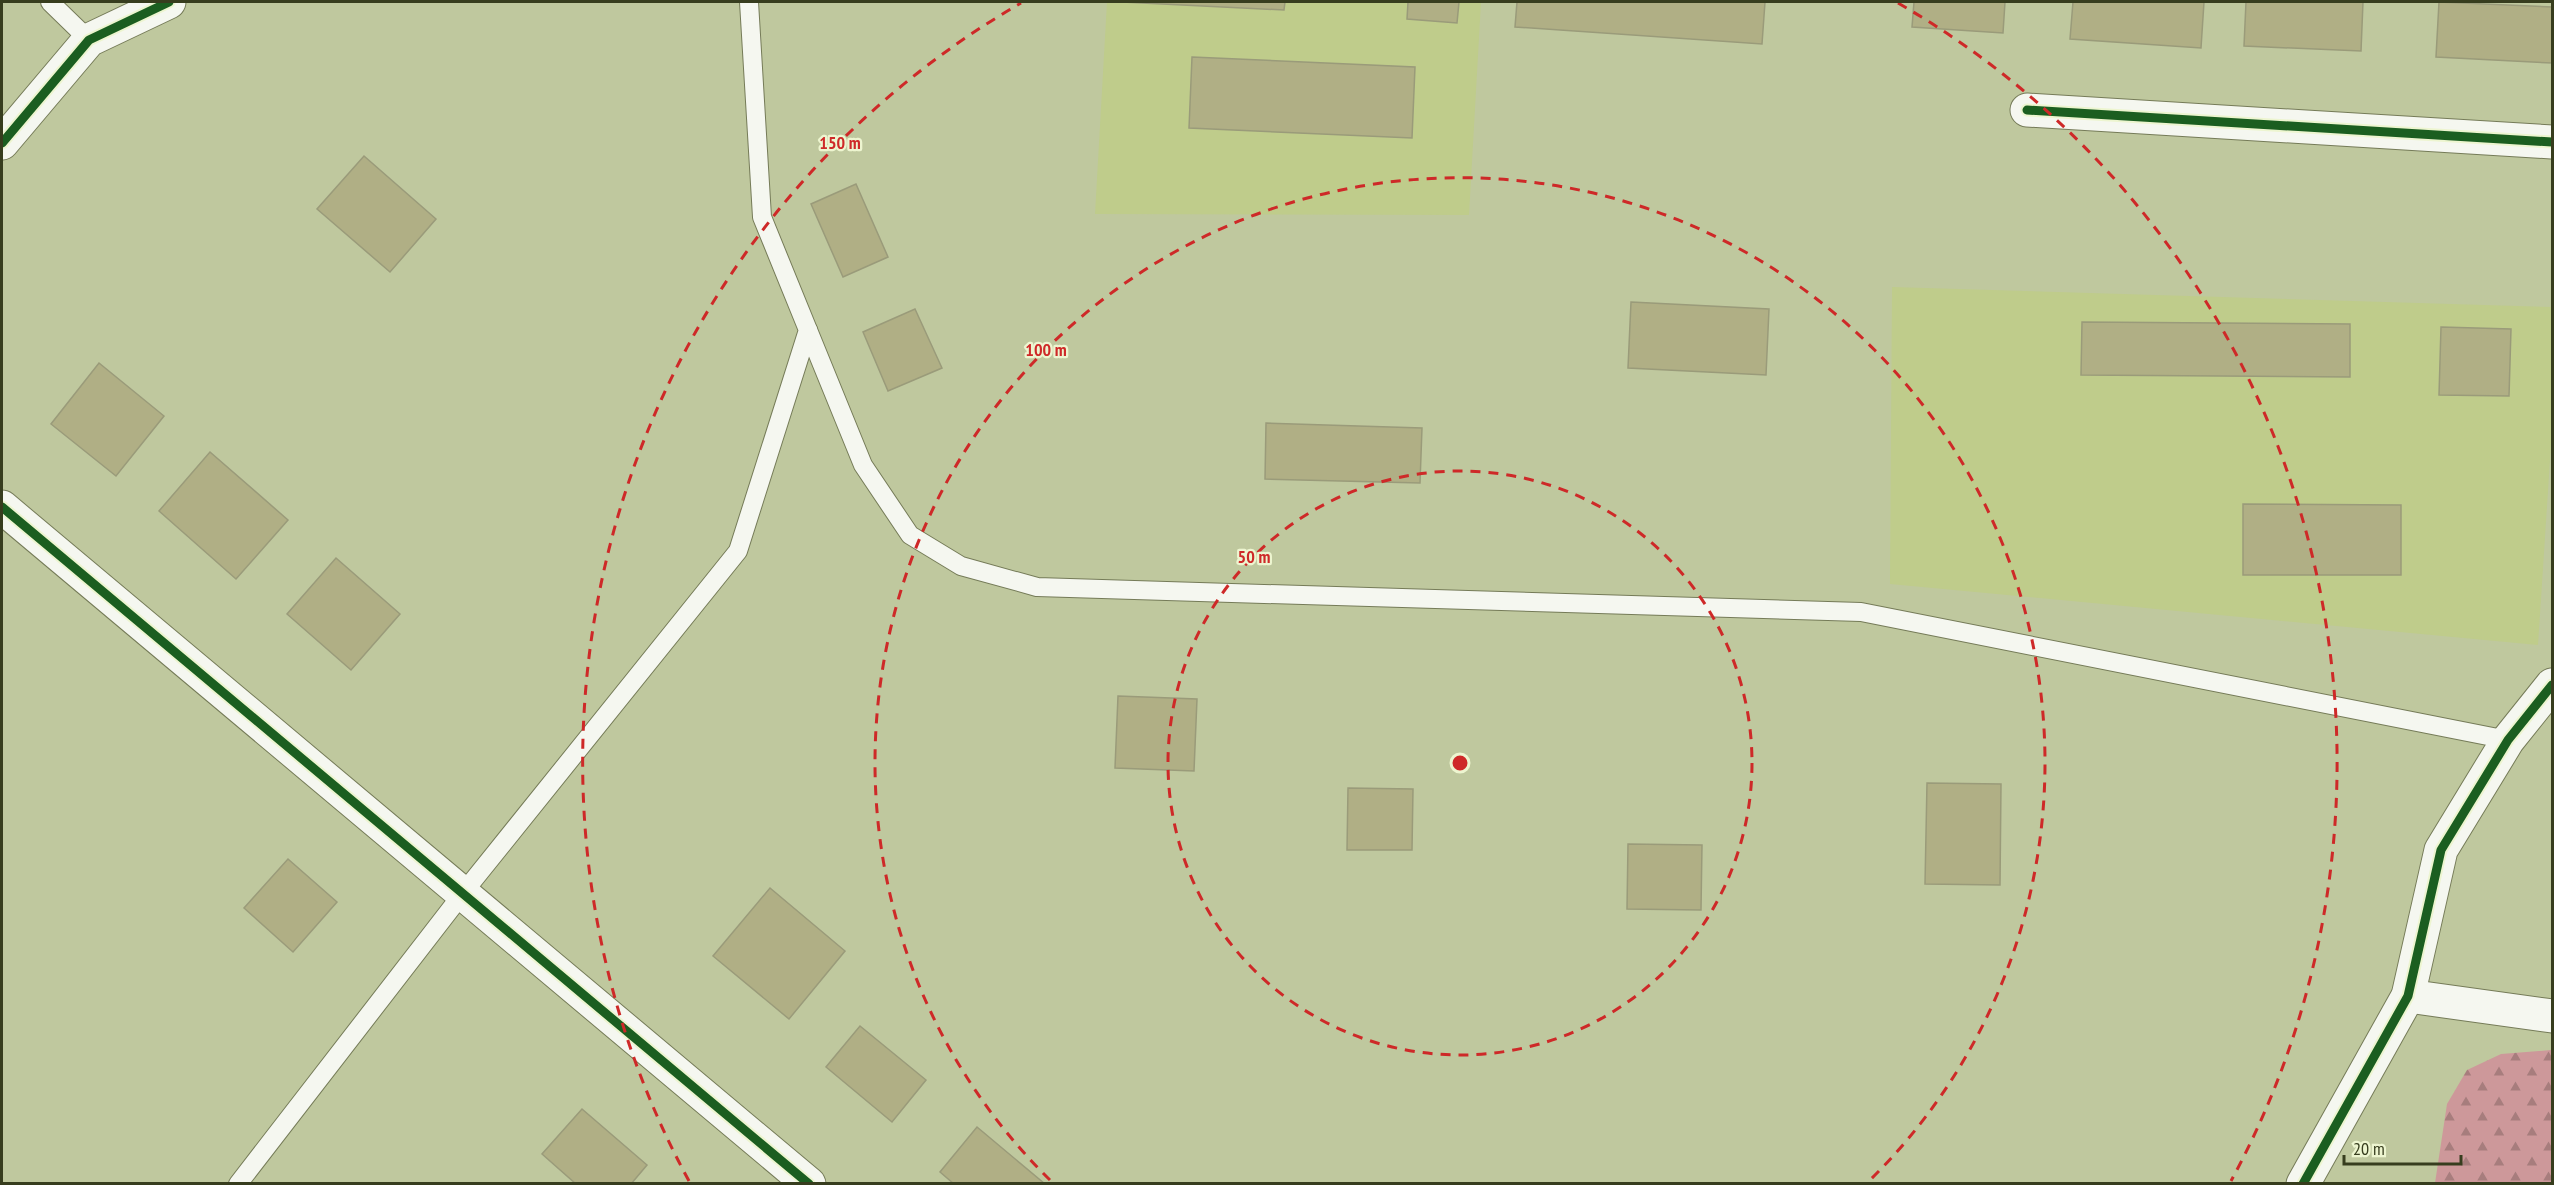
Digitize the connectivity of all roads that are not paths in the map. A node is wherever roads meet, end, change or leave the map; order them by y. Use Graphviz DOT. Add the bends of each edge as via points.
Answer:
graph roads {
  1 [pos="50,2"];
  2 [pos="169,2"];
  3 [pos="749,2"];
  4 [pos="89,40"];
  5 [pos="2027,110"];
  6 [pos="2553,142"];
  7 [pos="2,143"];
  8 [pos="808,330"];
  9 [pos="2,507"];
  10 [pos="2553,685"];
  11 [pos="2508,740"];
  12 [pos="463,894"];
  13 [pos="2408,996"];
  14 [pos="2553,1016"];
  15 [pos="238,1184"];
  16 [pos="809,1184"];
  17 [pos="2303,1184"];
  1 -- 4 [label="lane"];
  2 -- 4 [label="street"];
  3 -- 8 [label="lane" via="762,217"];
  4 -- 7 [label="street"];
  5 -- 6 [label="street"];
  8 -- 11 [label="lane" via="863,465 910,535 961,566 1037,587 1861,612"];
  8 -- 12 [label="lane" via="738,551"];
  9 -- 12 [label="street"];
  10 -- 11 [label="street"];
  11 -- 13 [label="street" via="2441,850"];
  12 -- 15 [label="lane"];
  12 -- 16 [label="street"];
  13 -- 14 [label="street"];
  13 -- 17 [label="street"];
}
